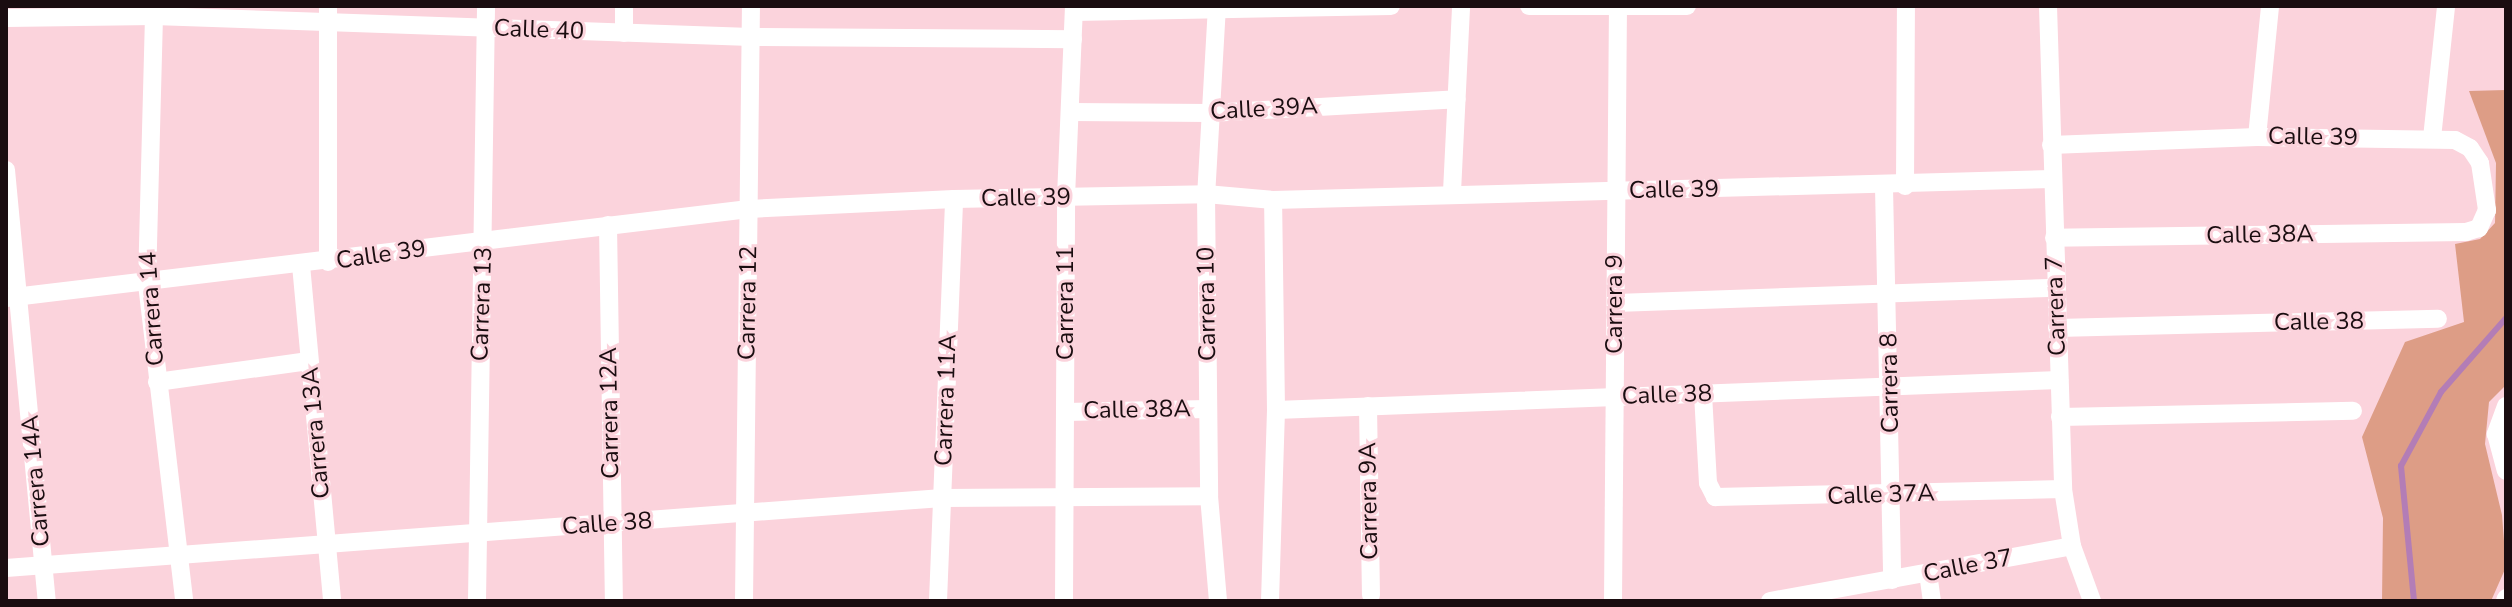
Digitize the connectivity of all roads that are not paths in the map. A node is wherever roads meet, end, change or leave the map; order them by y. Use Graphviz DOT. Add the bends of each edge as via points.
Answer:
graph roads {
  1 [pos="486,6"];
  2 [pos="624,6"];
  3 [pos="751,6"];
  4 [pos="1391,6"];
  5 [pos="1461,6"];
  6 [pos="1529,6"];
  7 [pos="1687,6"];
  8 [pos="1906,6"];
  9 [pos="2048,6"];
  10 [pos="2270,6"];
  11 [pos="2446,6"];
  12 [pos="1217,7"];
  13 [pos="1618,7"];
  14 [pos="1074,9"];
  15 [pos="328,14"];
  16 [pos="154,16"];
  17 [pos="6,18"];
  18 [pos="486,27"];
  19 [pos="624,33"];
  20 [pos="751,37"];
  21 [pos="1073,39"];
  22 [pos="1457,99"];
  23 [pos="1071,112"];
  24 [pos="1210,113"];
  25 [pos="2257,137"];
  26 [pos="2432,138"];
  27 [pos="2051,145"];
  28 [pos="6,170"];
  29 [pos="2052,179"];
  30 [pos="1905,186"];
  31 [pos="1884,187"];
  32 [pos="1616,191"];
  33 [pos="1452,192"];
  34 [pos="1206,194"];
  35 [pos="1066,197"];
  36 [pos="954,199"];
  37 [pos="1273,200"];
  38 [pos="749,209"];
  39 [pos="608,225"];
  40 [pos="2466,232"];
  41 [pos="2054,238"];
  42 [pos="484,240"];
  43 [pos="328,262"];
  44 [pos="301,265"];
  45 [pos="147,284"];
  46 [pos="2056,288"];
  47 [pos="1888,294"];
  48 [pos="13,298"];
  49 [pos="1616,303"];
  50 [pos="2438,319"];
  51 [pos="2057,328"];
  52 [pos="309,361"];
  53 [pos="2059,380"];
  54 [pos="157,382"];
  55 [pos="1891,386"];
  56 [pos="1703,394"];
  57 [pos="1615,398"];
  58 [pos="1368,406"];
  59 [pos="2506,406"];
  60 [pos="1207,409"];
  61 [pos="1276,410"];
  62 [pos="2353,411"];
  63 [pos="1066,412"];
  64 [pos="2060,417"];
  65 [pos="2506,471"];
  66 [pos="2063,489"];
  67 [pos="1891,495"];
  68 [pos="1209,496"];
  69 [pos="1066,497"];
  70 [pos="942,498"];
  71 [pos="745,515"];
  72 [pos="612,524"];
  73 [pos="474,533"];
  74 [pos="325,544"];
  75 [pos="2072,546"];
  76 [pos="178,556"];
  77 [pos="43,566"];
  78 [pos="6,568"];
  79 [pos="1928,573"];
  80 [pos="1892,580"];
  81 [pos="1371,595"];
  82 [pos="47,601"];
  83 [pos="184,601"];
  84 [pos="332,601"];
  85 [pos="477,601"];
  86 [pos="614,601"];
  87 [pos="744,601"];
  88 [pos="938,601"];
  89 [pos="1064,601"];
  90 [pos="1218,601"];
  91 [pos="1270,601"];
  92 [pos="1613,601"];
  93 [pos="1770,601"];
  94 [pos="1932,601"];
  95 [pos="2092,601"];
  1 -- 18 [label="street, Carrera 13"];
  2 -- 19 [label="street"];
  3 -- 20 [label="street, Carrera 12"];
  4 -- 12 [label="street"];
  5 -- 22 [label="street"];
  6 -- 13 [label="street"];
  7 -- 13 [label="street"];
  8 -- 30 [label="street"];
  9 -- 27 [label="street, Carrera 7"];
  10 -- 25 [label="street"];
  11 -- 26 [label="street"];
  12 -- 14 [label="street"];
  12 -- 24 [label="street, Carrera 10"];
  13 -- 32 [label="street, Carrera 9"];
  14 -- 21 [label="street, Carrera 11"];
  15 -- 16 [label="street, Calle 40"];
  15 -- 18 [label="street, Calle 40"];
  15 -- 43 [label="street"];
  16 -- 17 [label="street, Calle 40"];
  16 -- 45 [label="street, Carrera 14"];
  18 -- 19 [label="street, Calle 40"];
  18 -- 42 [label="street, Carrera 13"];
  19 -- 20 [label="street, Calle 40"];
  20 -- 21 [label="street, Calle 40"];
  20 -- 38 [label="street, Carrera 12"];
  21 -- 23 [label="street, Carrera 11"];
  22 -- 24 [label="street, Calle 39A"];
  22 -- 33 [label="street"];
  23 -- 24 [label="street, Calle 39A"];
  23 -- 35 [label="street, Carrera 11"];
  24 -- 34 [label="street, Carrera 10"];
  25 -- 26 [label="street, Calle 39"];
  25 -- 27 [label="street, Calle 39"];
  26 -- 40 [label="street, Calle 39" via="2462,141 2480,163 2487,216 2479,228"];
  27 -- 29 [label="street, Carrera 7"];
  28 -- 48 [label="street, Carrera 14A"];
  29 -- 30 [label="street, Calle 39"];
  29 -- 41 [label="street, Carrera 7"];
  30 -- 31 [label="street, Calle 39"];
  31 -- 32 [label="street, Calle 39"];
  31 -- 47 [label="street, Carrera 8"];
  32 -- 33 [label="street, Calle 39"];
  32 -- 49 [label="street, Carrera 9"];
  33 -- 37 [label="street, Calle 39"];
  34 -- 35 [label="street, Calle 39"];
  34 -- 37 [label="street, Calle 39"];
  34 -- 60 [label="street, Carrera 10"];
  35 -- 36 [label="street, Calle 39"];
  35 -- 63 [label="street, Carrera 11"];
  36 -- 38 [label="street, Calle 39"];
  36 -- 70 [label="street, Carrera 11A"];
  37 -- 61 [label="street"];
  38 -- 39 [label="street, Calle 39"];
  38 -- 71 [label="street, Carrera 12"];
  39 -- 42 [label="street, Calle 39"];
  39 -- 72 [label="street, Carrera 12A"];
  40 -- 41 [label="street, Calle 38A"];
  41 -- 46 [label="street, Carrera 7"];
  42 -- 43 [label="street, Calle 39"];
  42 -- 73 [label="street, Carrera 13"];
  43 -- 44 [label="street, Calle 39"];
  44 -- 45 [label="street, Calle 39"];
  44 -- 52 [label="street, Carrera 13A"];
  45 -- 48 [label="street, Calle 39"];
  45 -- 54 [label="street, Carrera 14"];
  46 -- 47 [label="street"];
  46 -- 51 [label="street, Carrera 7"];
  47 -- 49 [label="street"];
  47 -- 55 [label="street, Carrera 8"];
  48 -- 77 [label="street, Carrera 14A"];
  49 -- 57 [label="street, Carrera 9"];
  50 -- 51 [label="street, Calle 38"];
  51 -- 53 [label="street, Carrera 7"];
  52 -- 54 [label="street"];
  52 -- 74 [label="street, Carrera 13A"];
  53 -- 55 [label="street, Calle 38"];
  53 -- 64 [label="street, Carrera 7"];
  54 -- 76 [label="street, Carrera 14"];
  55 -- 56 [label="street, Calle 38"];
  55 -- 67 [label="street, Carrera 8"];
  56 -- 57 [label="street, Calle 38"];
  56 -- 67 [label="street, Calle 37A" via="1708,483 1715,497"];
  57 -- 58 [label="street, Calle 38"];
  57 -- 92 [label="street, Carrera 9"];
  58 -- 61 [label="street, Calle 38"];
  58 -- 81 [label="street, Carrera 9A"];
  59 -- 65 [label="street" via="2496,434"];
  60 -- 63 [label="street, Calle 38A"];
  60 -- 68 [label="street, Carrera 10"];
  61 -- 91 [label="street"];
  62 -- 64 [label="street"];
  63 -- 69 [label="street, Carrera 11"];
  64 -- 66 [label="street, Carrera 7"];
  66 -- 67 [label="street, Calle 37A"];
  66 -- 75 [label="street, Carrera 7"];
  67 -- 80 [label="street, Carrera 8"];
  68 -- 69 [label="street, Calle 38"];
  68 -- 90 [label="street, Carrera 10"];
  69 -- 70 [label="street, Calle 38"];
  69 -- 89 [label="street, Carrera 11"];
  70 -- 71 [label="street, Calle 38"];
  70 -- 88 [label="street, Carrera 11A"];
  71 -- 72 [label="street, Calle 38"];
  71 -- 87 [label="street, Carrera 12"];
  72 -- 73 [label="street, Calle 38"];
  72 -- 86 [label="street, Carrera 12A"];
  73 -- 74 [label="street, Calle 38"];
  73 -- 85 [label="street, Carrera 13"];
  74 -- 76 [label="street, Calle 38"];
  74 -- 84 [label="street, Carrera 13A"];
  75 -- 79 [label="street, Calle 37"];
  75 -- 95 [label="street, Carrera 7"];
  76 -- 77 [label="street, Calle 38"];
  76 -- 83 [label="street, Carrera 14"];
  77 -- 78 [label="street, Calle 38"];
  77 -- 82 [label="street, Carrera 14A"];
  79 -- 80 [label="street, Calle 37"];
  79 -- 94 [label="street"];
  80 -- 93 [label="street, Calle 37"];
}
